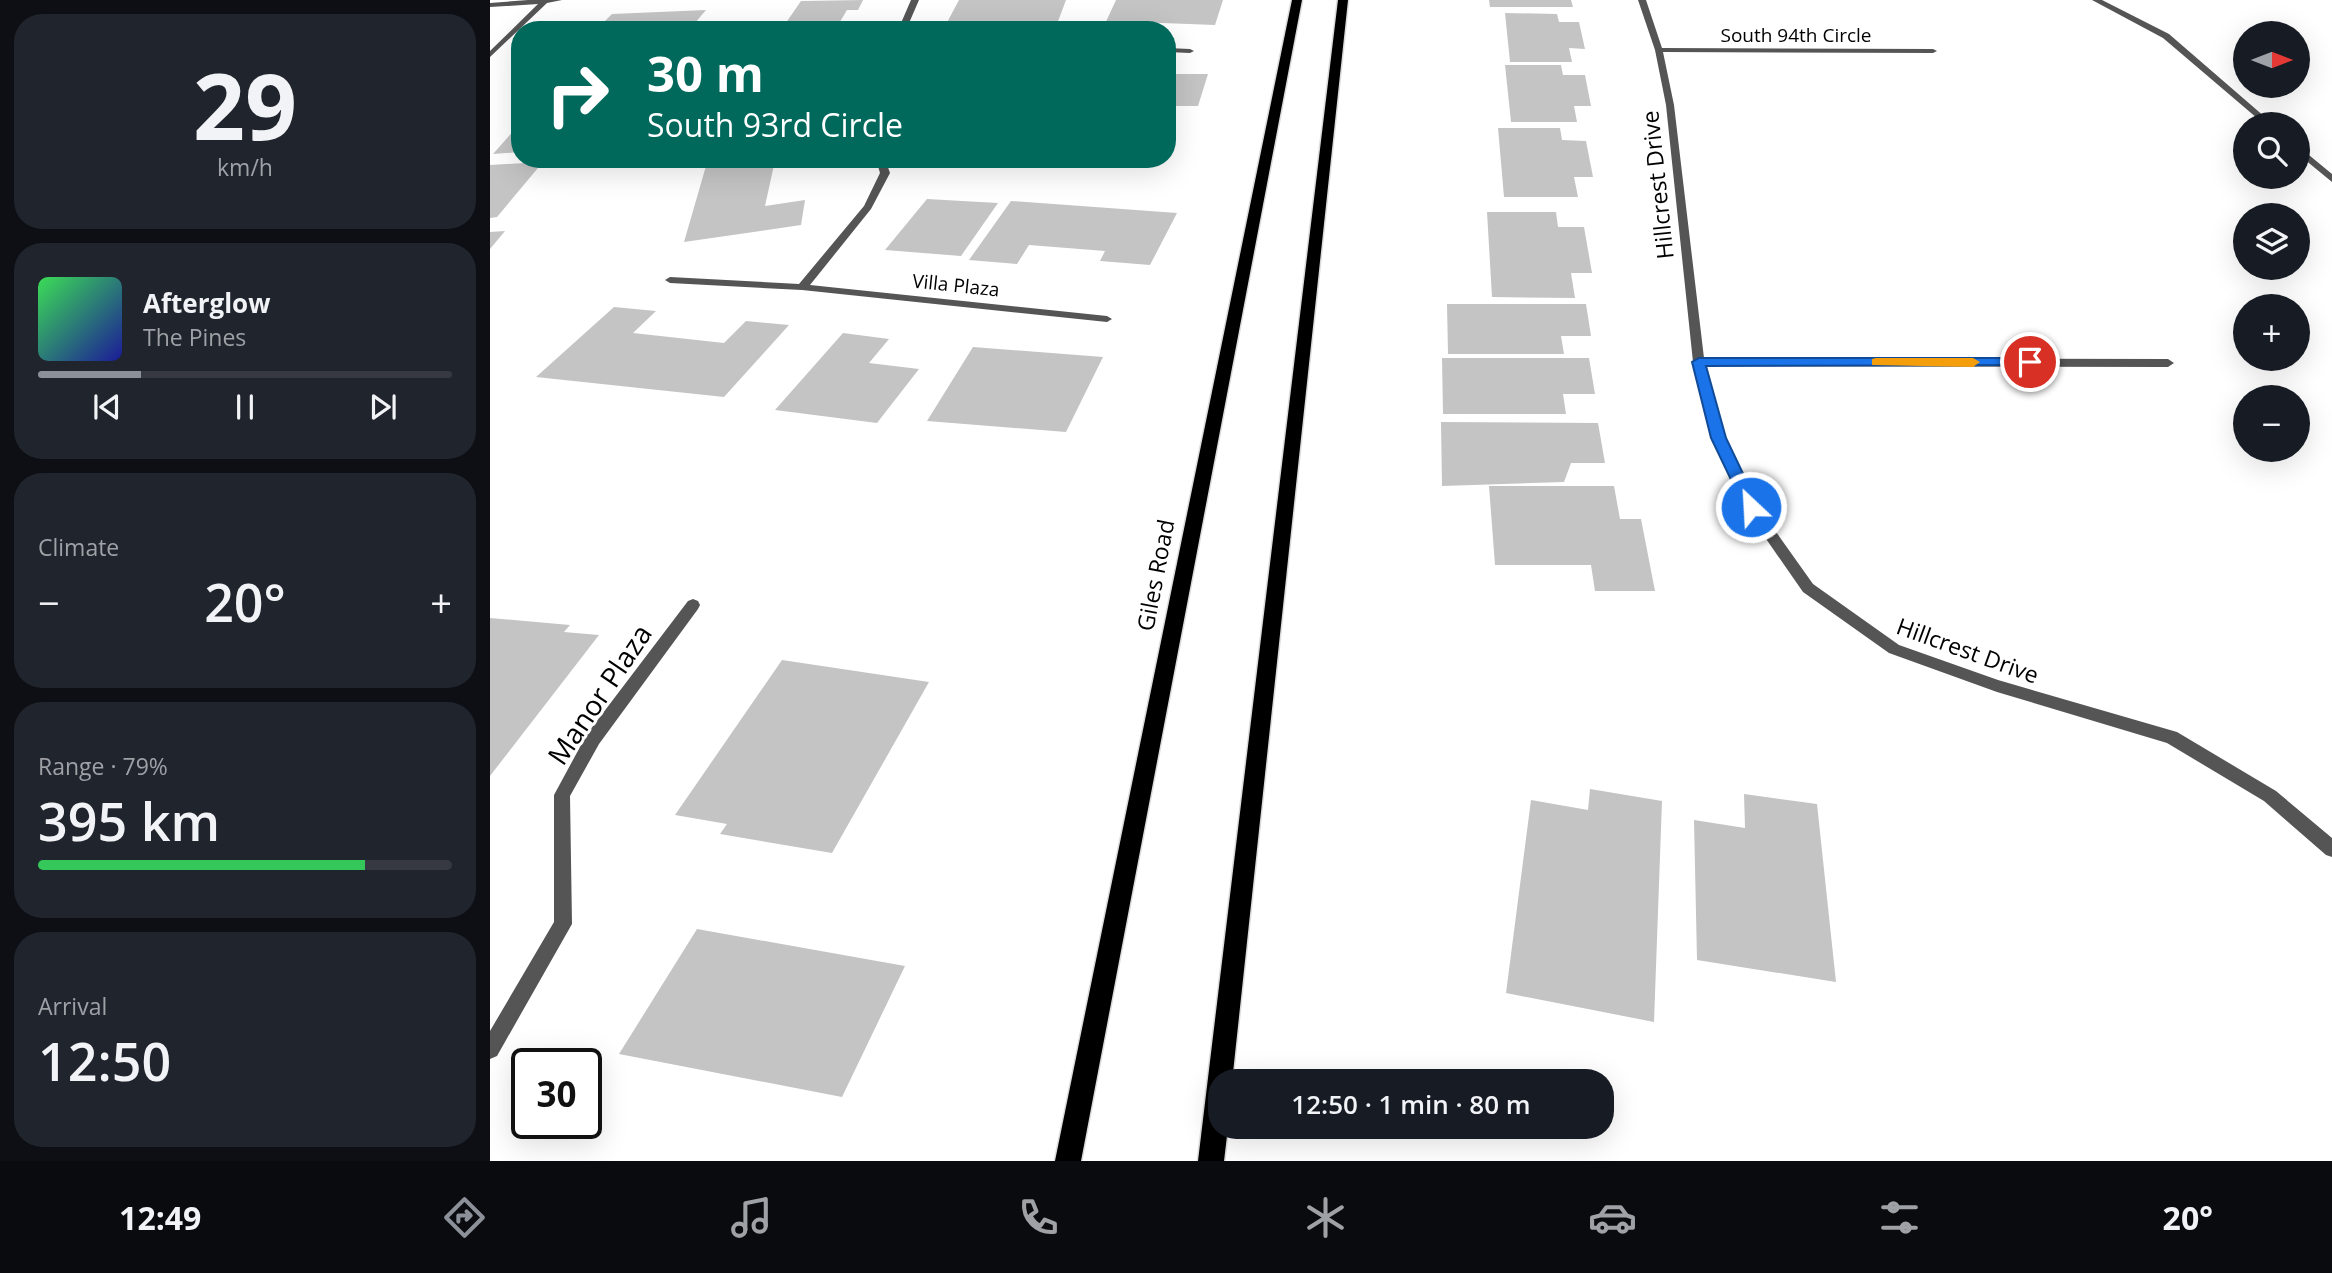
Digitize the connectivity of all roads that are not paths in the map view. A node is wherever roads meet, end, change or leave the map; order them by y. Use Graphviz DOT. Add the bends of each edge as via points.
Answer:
graph roads {
  1 [pos="558,0"];
  2 [pos="915,0"];
  3 [pos="1297,0"];
  4 [pos="1343,0"];
  5 [pos="1642,0"];
  6 [pos="2096,0"];
  7 [pos="545,1"];
  8 [pos="490,5"];
  9 [pos="525,21"];
  10 [pos="906,21"];
  11 [pos="511,34"];
  12 [pos="1176,50"];
  13 [pos="1660,50"];
  14 [pos="1190,51"];
  15 [pos="1933,51"];
  16 [pos="490,55"];
  17 [pos="2255,112"];
  18 [pos="2310,160"];
  19 [pos="2317,167"];
  20 [pos="2332,167"];
  21 [pos="883,168"];
  22 [pos="2332,179"];
  23 [pos="670,280"];
  24 [pos="802,287"];
  25 [pos="1107,319"];
  26 [pos="1699,362"];
  27 [pos="2168,363"];
  28 [pos="693,606"];
  29 [pos="2332,849"];
  30 [pos="490,1049"];
  31 [pos="1222,1069"];
  32 [pos="1214,1139"];
  33 [pos="1068,1161"];
  34 [pos="1211,1161"];
  1 -- 7 [label="street"];
  2 -- 10 [label="street"];
  3 -- 33 [label="main road, Giles Road"];
  4 -- 31 [label="main road"];
  5 -- 13 [label="street, Hillcrest Drive"];
  6 -- 17 [label="street" via="2166,36"];
  7 -- 8 [label="street"];
  7 -- 9 [label="street"];
  11 -- 16 [label="street"];
  12 -- 14 [label="street"];
  13 -- 15 [label="street, South 94th Circle"];
  13 -- 26 [label="street, Hillcrest Drive"];
  18 -- 19 [label="street"];
  19 -- 20 [label="street"];
  19 -- 22 [label="street"];
  21 -- 24 [label="street" via="868,208"];
  23 -- 24 [label="street, Villa Plaza"];
  24 -- 25 [label="street, Villa Plaza"];
  26 -- 27 [label="street"];
  26 -- 29 [label="street, Hillcrest Drive" via="1718,438 1751,507 1808,588 1894,649 1997,686 2171,737 2270,796"];
  28 -- 30 [label="street, Manor Plaza" via="593,739 562,795 563,924"];
  32 -- 34 [label="main road"];
}
